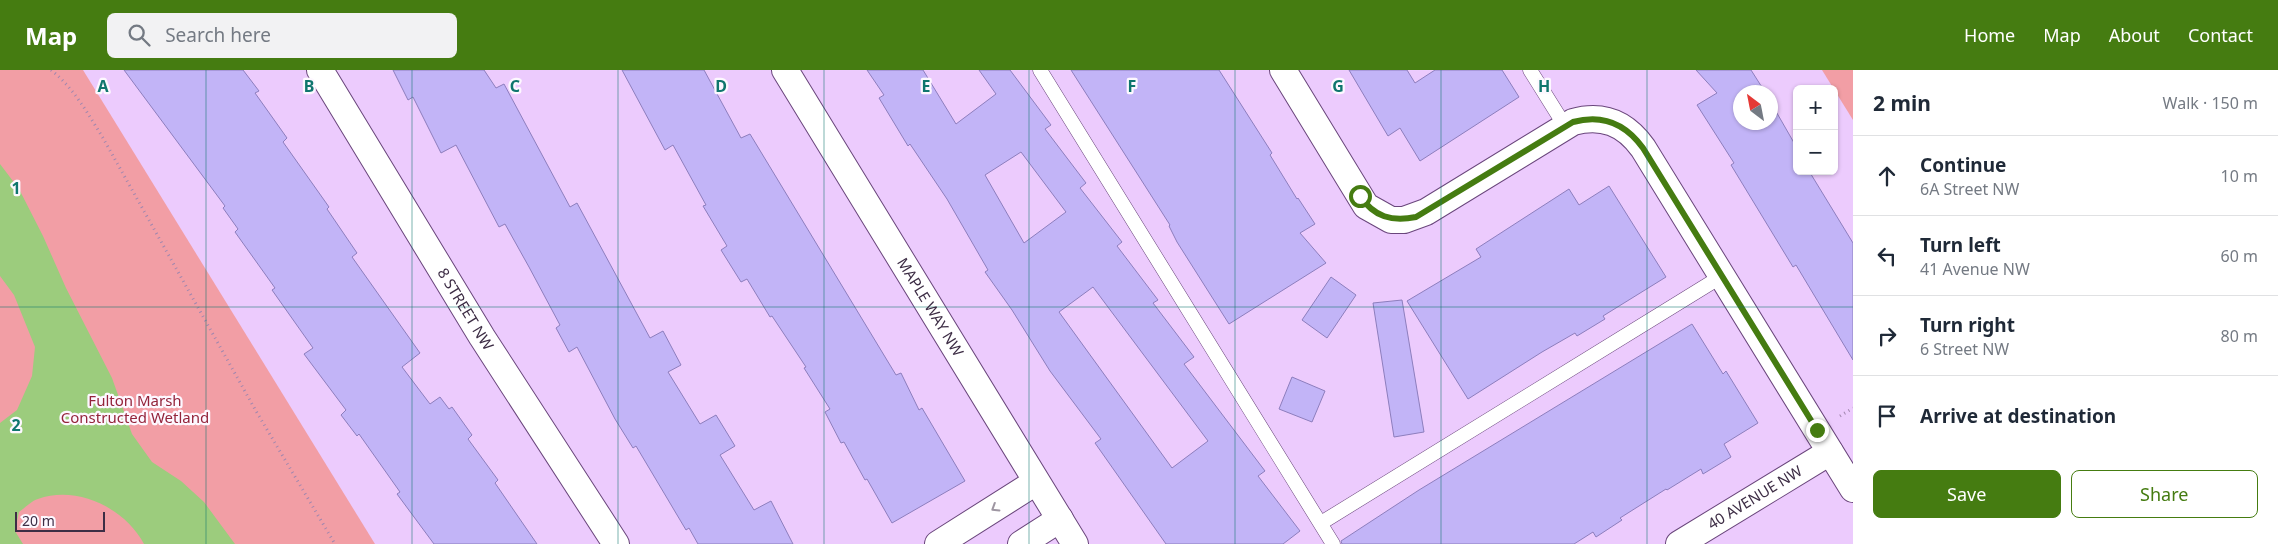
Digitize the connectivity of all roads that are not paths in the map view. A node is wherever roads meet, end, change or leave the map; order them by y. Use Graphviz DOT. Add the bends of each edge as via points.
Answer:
graph roads {
  1 [pos="320,70"];
  2 [pos="785,70"];
  3 [pos="1040,70"];
  4 [pos="1284,70"];
  5 [pos="1530,70"];
  6 [pos="1565,126"];
  7 [pos="1722,276"];
  8 [pos="1830,452"];
  9 [pos="1036,482"];
  10 [pos="1853,489"];
  11 [pos="1060,519"];
  12 [pos="1321,523"];
  13 [pos="616,544"];
  14 [pos="938,544"];
  15 [pos="1020,544"];
  16 [pos="1075,544"];
  17 [pos="1333,544"];
  18 [pos="1679,544"];
  1 -- 13 [label="street, 8 STREET NW" via="482,337"];
  2 -- 9 [label="street, MAPLE WAY NW"];
  3 -- 12 [label="lane"];
  4 -- 6 [label="street" via="1366,206 1391,220 1404,220 1426,212"];
  5 -- 6 [label="lane"];
  6 -- 7 [label="street" via="1585,119 1605,119 1637,139"];
  7 -- 8 [label="street"];
  7 -- 12 [label="lane"];
  8 -- 10 [label="street"];
  8 -- 18 [label="street, 40 AVENUE NW"];
  9 -- 11 [label="street, MAPLE WAY NW"];
  9 -- 14 [label="street, one-way"];
  11 -- 15 [label="street"];
  11 -- 16 [label="street, MAPLE WAY NW"];
  12 -- 17 [label="lane"];
}
